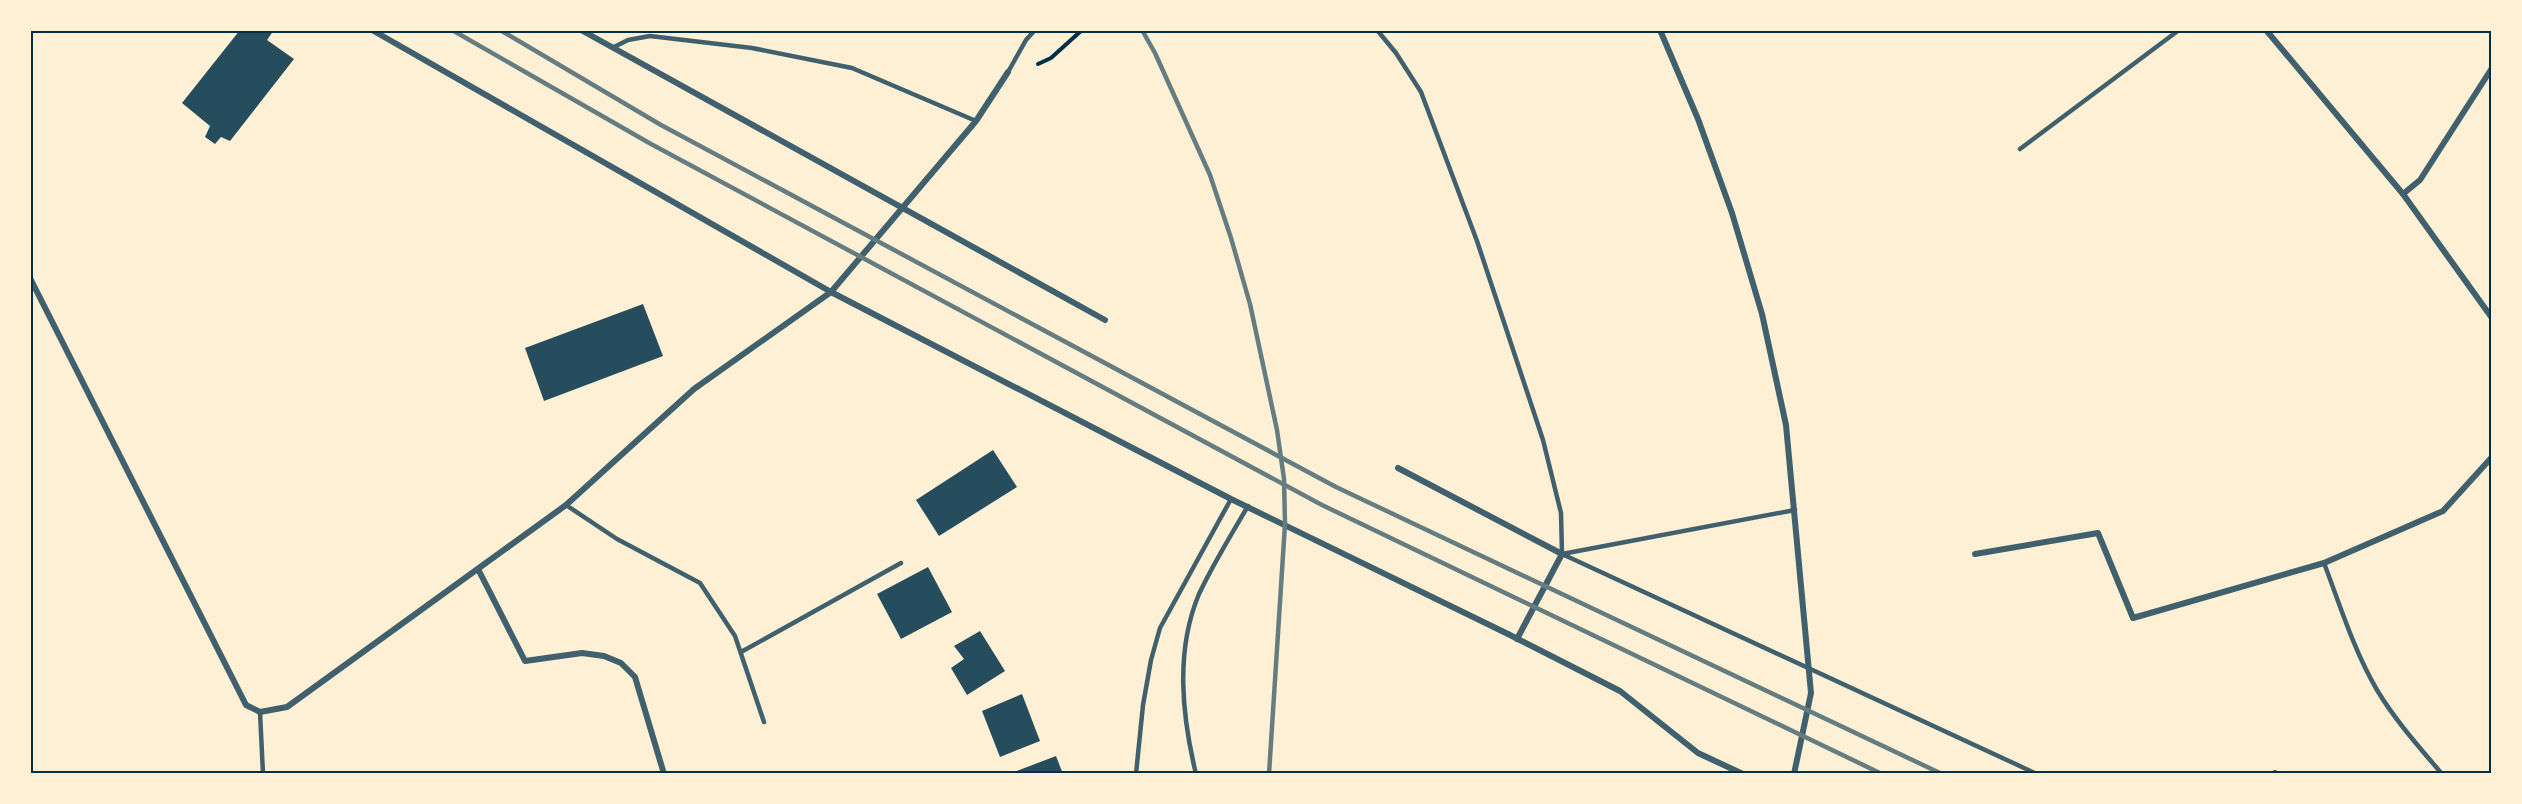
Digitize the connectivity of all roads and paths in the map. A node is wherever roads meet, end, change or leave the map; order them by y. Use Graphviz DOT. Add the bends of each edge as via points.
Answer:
graph roads {
  1 [pos="372,30"];
  2 [pos="583,30"];
  3 [pos="1035,30"];
  4 [pos="1082,30"];
  5 [pos="1377,30"];
  6 [pos="1660,30"];
  7 [pos="2179,30"];
  8 [pos="2266,30"];
  9 [pos="614,47"];
  10 [pos="2492,68"];
  11 [pos="1008,72"];
  12 [pos="976,121"];
  13 [pos="2020,149"];
  14 [pos="2403,194"];
  15 [pos="902,206"];
  16 [pos="30,278"];
  17 [pos="831,292"];
  18 [pos="2492,318"];
  19 [pos="1105,320"];
  20 [pos="2492,457"];
  21 [pos="1398,468"];
  22 [pos="1231,499"];
  23 [pos="566,505"];
  24 [pos="1248,506"];
  25 [pos="1795,510"];
  26 [pos="1562,554"];
  27 [pos="1975,554"];
  28 [pos="2324,562"];
  29 [pos="901,563"];
  30 [pos="478,569"];
  31 [pos="1517,639"];
  32 [pos="741,652"];
  33 [pos="1809,669"];
  34 [pos="260,712"];
  35 [pos="764,722"];
  36 [pos="263,774"];
  37 [pos="664,774"];
  38 [pos="1136,774"];
  39 [pos="1196,774"];
  40 [pos="1743,774"];
  41 [pos="1794,774"];
  42 [pos="2037,774"];
  43 [pos="2442,774"];
  1 -- 17 [label="street"];
  2 -- 9 [label="street"];
  3 -- 11 [label="lane"];
  4 -- 11 [label="path" via="1051,58 1033,68"];
  5 -- 26 [label="lane" via="1421,92 1478,241 1543,440 1561,513"];
  6 -- 25 [label="street" via="1732,213 1762,314 1785,424"];
  7 -- 13 [label="lane"];
  8 -- 14 [label="street"];
  9 -- 12 [label="lane" via="650,36 752,48 852,68"];
  9 -- 15 [label="street"];
  10 -- 14 [label="street" via="2420,180"];
  11 -- 12 [label="street"];
  12 -- 15 [label="street"];
  14 -- 18 [label="street"];
  15 -- 17 [label="street"];
  15 -- 19 [label="street"];
  16 -- 34 [label="street" via="246,705"];
  17 -- 22 [label="street"];
  17 -- 23 [label="street" via="694,389"];
  20 -- 28 [label="street" via="2443,511"];
  21 -- 26 [label="street"];
  22 -- 24 [label="street"];
  22 -- 38 [label="lane" via="1160,628 1145,694"];
  23 -- 30 [label="street"];
  23 -- 32 [label="lane" via="617,539 700,583 735,636"];
  24 -- 31 [label="street"];
  24 -- 39 [label="lane" via="1198,596 1188,636 1183,690 1186,732"];
  25 -- 26 [label="lane"];
  25 -- 33 [label="street"];
  26 -- 31 [label="street"];
  26 -- 33 [label="lane"];
  27 -- 28 [label="street" via="2098,534 2133,618"];
  28 -- 43 [label="lane" via="2376,689"];
  29 -- 32 [label="lane"];
  30 -- 34 [label="street" via="287,707"];
  30 -- 37 [label="street" via="525,661 582,653 621,663 635,676"];
  31 -- 40 [label="street" via="1620,691 1698,753"];
  32 -- 35 [label="lane"];
  33 -- 41 [label="street" via="1811,693"];
  33 -- 42 [label="lane"];
  34 -- 36 [label="lane"];
}
